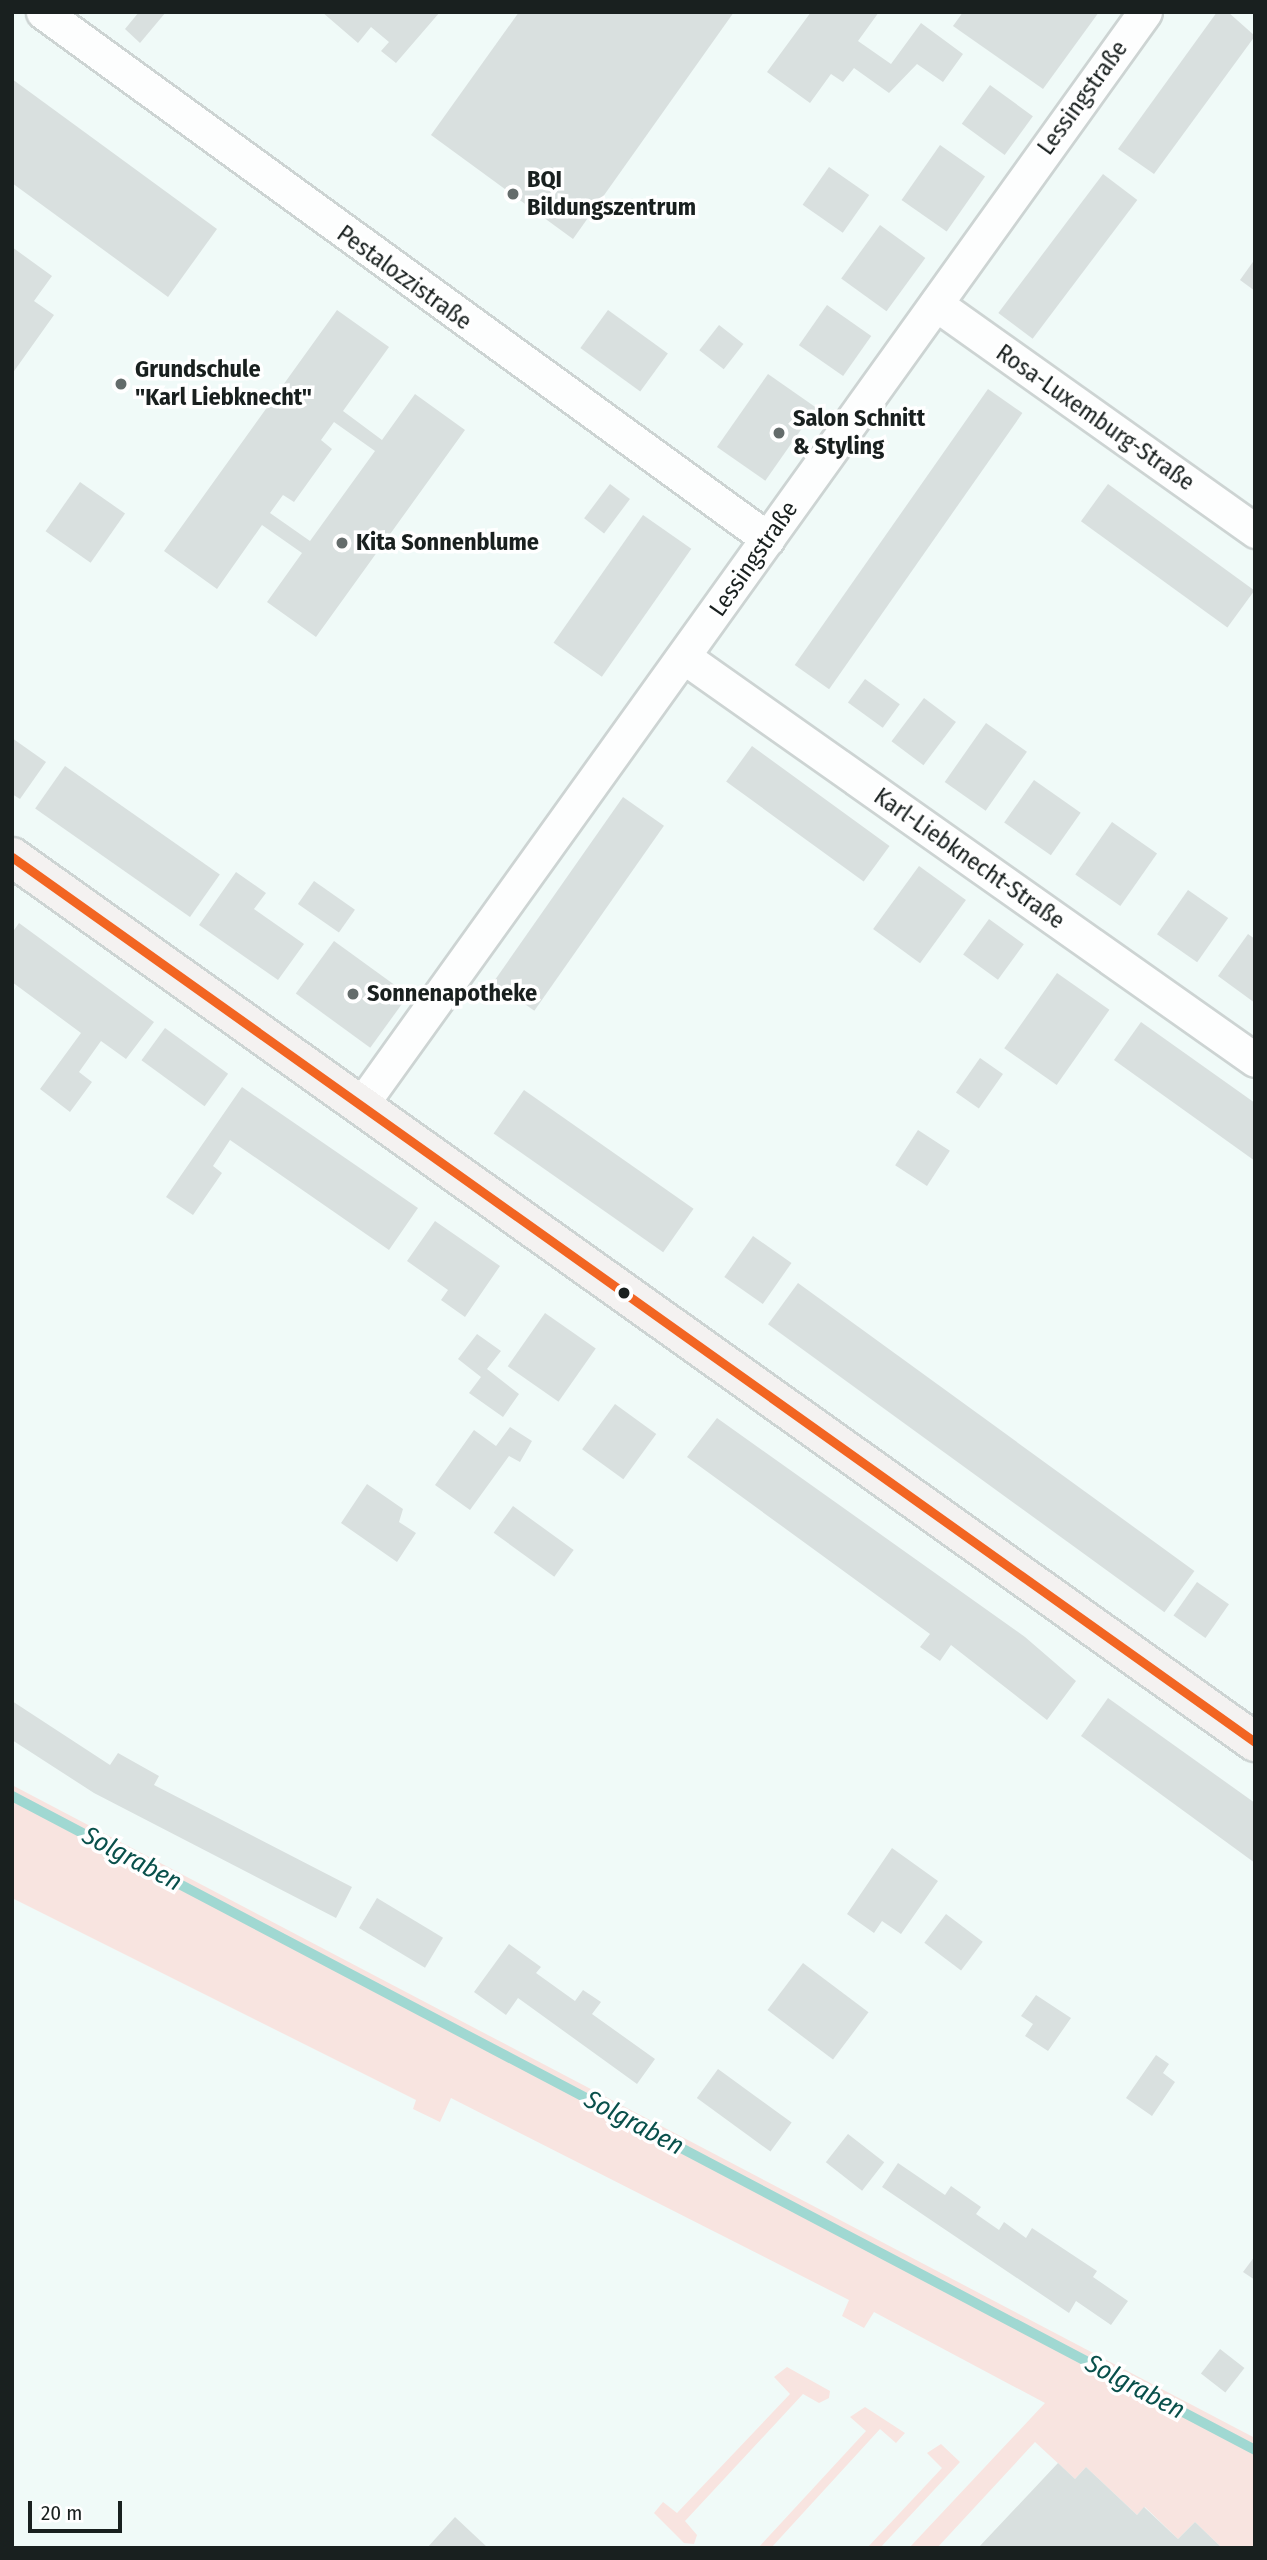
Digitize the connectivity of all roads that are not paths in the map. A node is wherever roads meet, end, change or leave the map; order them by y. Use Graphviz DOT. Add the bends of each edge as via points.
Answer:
graph roads {
  1 [pos="43,12"];
  2 [pos="1145,12"];
  3 [pos="936,304"];
  4 [pos="1255,531"];
  5 [pos="768,539"];
  6 [pos="684,657"];
  7 [pos="12,857"];
  8 [pos="1255,1060"];
  9 [pos="361,1105"];
  10 [pos="1255,1742"];
  1 -- 5 [label="street, Pestalozzistraße"];
  2 -- 3 [label="street, Lessingstraße"];
  3 -- 4 [label="street, Rosa-Luxemburg-Straße"];
  3 -- 5 [label="street, Lessingstraße"];
  5 -- 6 [label="street, Lessingstraße"];
  6 -- 8 [label="street, Karl-Liebknecht-Straße"];
  6 -- 9 [label="street, Lessingstraße"];
  7 -- 9 [label="main road"];
  9 -- 10 [label="main road"];
}
